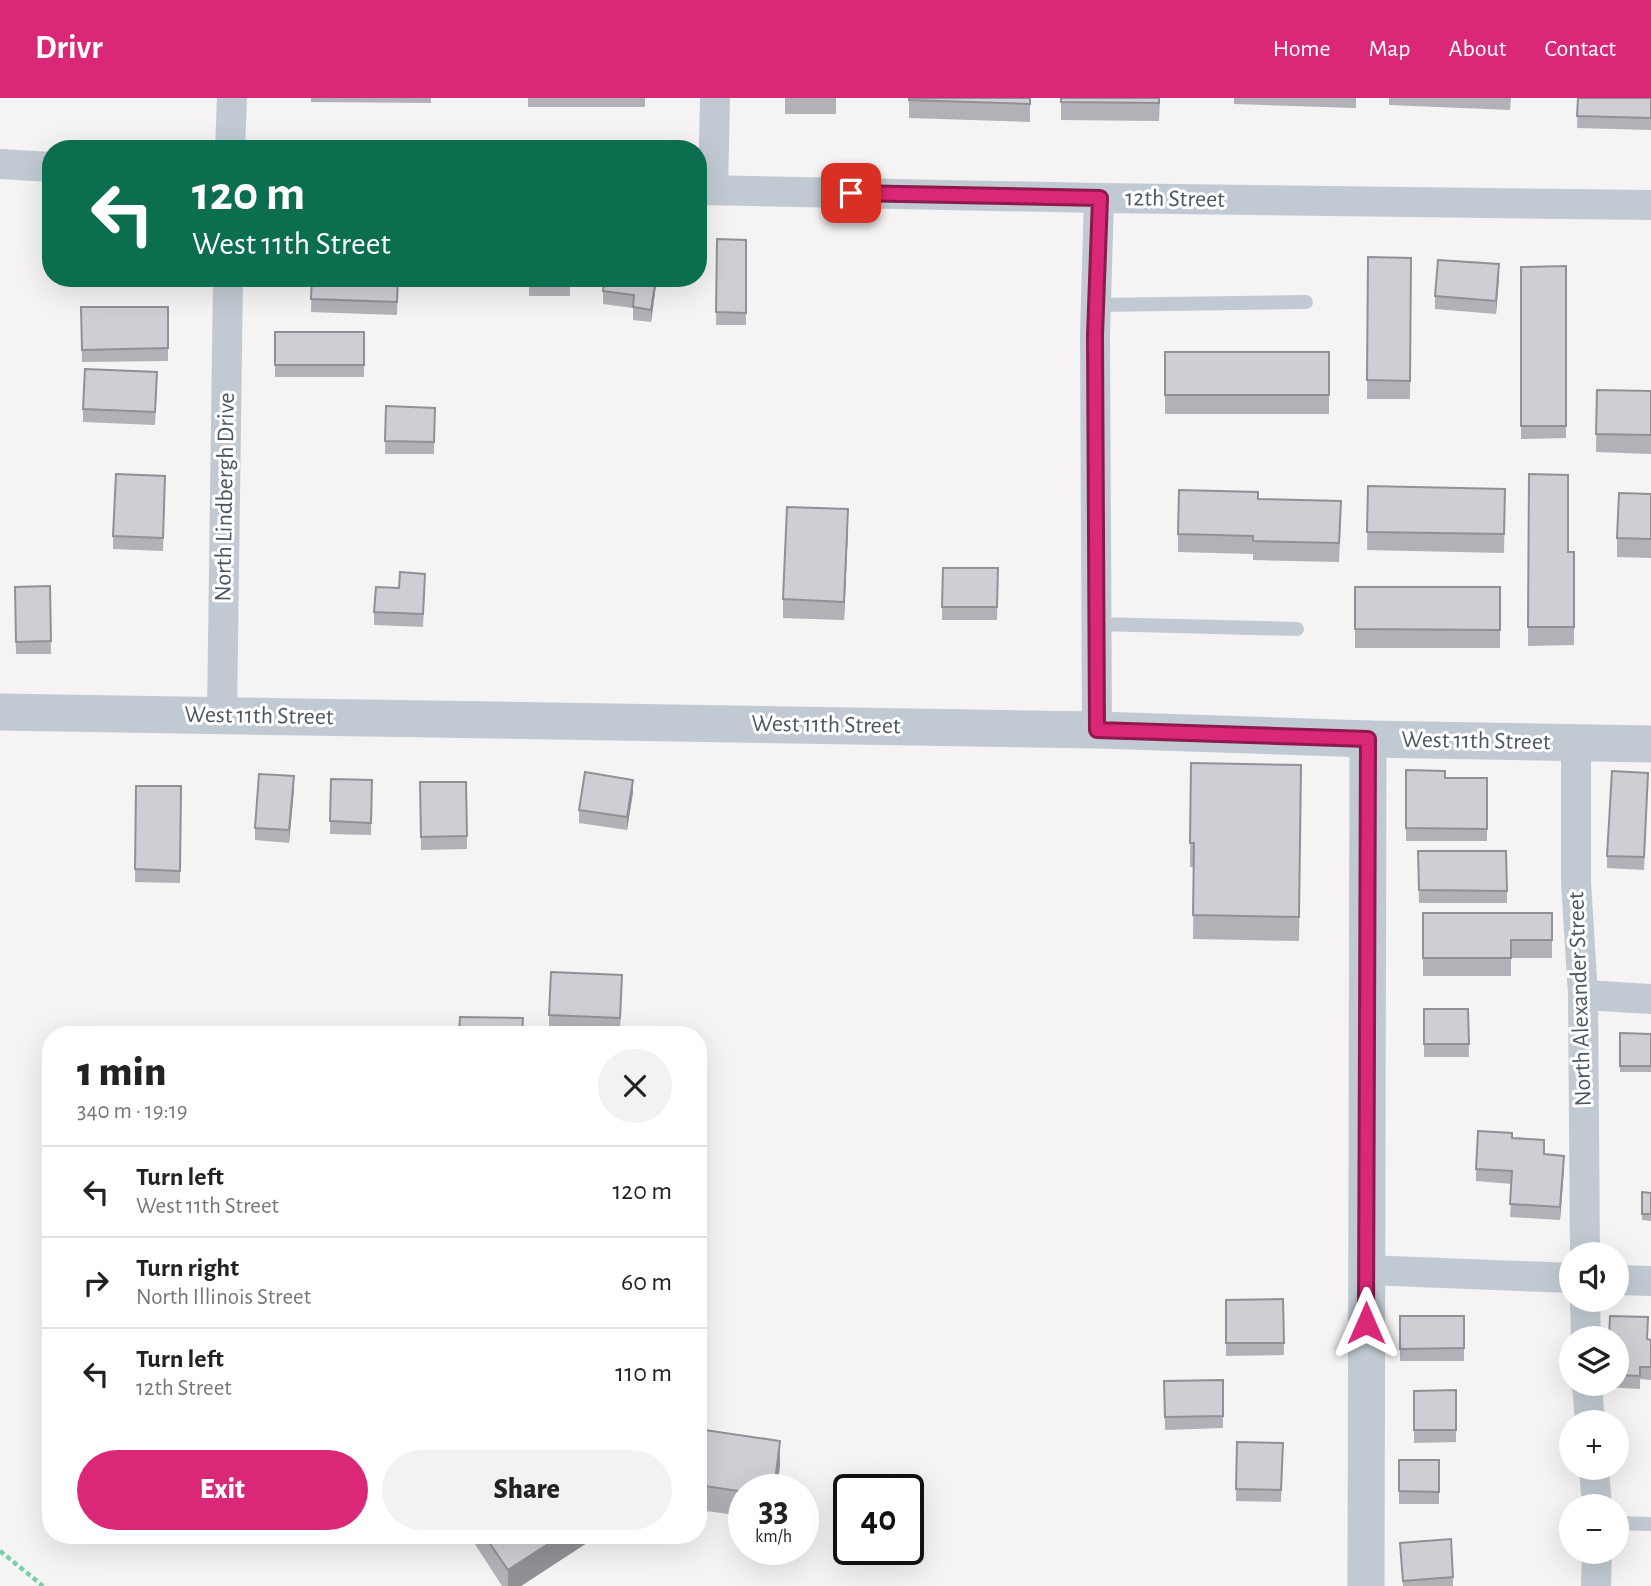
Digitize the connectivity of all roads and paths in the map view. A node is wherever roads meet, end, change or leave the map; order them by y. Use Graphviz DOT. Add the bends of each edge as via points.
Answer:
graph roads {
  1 [pos="232,98"];
  2 [pos="715,98"];
  3 [pos="230,140"];
  4 [pos="0,164"];
  5 [pos="42,166"];
  6 [pos="707,180"];
  7 [pos="707,190"];
  8 [pos="1100,198"];
  9 [pos="1651,205"];
  10 [pos="228,287"];
  11 [pos="1306,302"];
  12 [pos="1096,305"];
  13 [pos="1097,624"];
  14 [pos="1297,629"];
  15 [pos="0,712"];
  16 [pos="222,716"];
  17 [pos="1097,730"];
  18 [pos="1368,739"];
  19 [pos="1576,743"];
  20 [pos="1651,744"];
  21 [pos="1583,995"];
  22 [pos="1651,999"];
  23 [pos="1585,1242"];
  24 [pos="1366,1270"];
  25 [pos="1559,1277"];
  26 [pos="1629,1280"];
  27 [pos="1651,1281"];
  28 [pos="1629,1523"];
  29 [pos="1651,1524"];
  30 [pos="0,1551"];
  31 [pos="1597,1564"];
  32 [pos="43,1586"];
  33 [pos="1366,1586"];
  34 [pos="1596,1586"];
  1 -- 3 [label="street"];
  2 -- 6 [label="street"];
  4 -- 5 [label="street"];
  7 -- 8 [label="street, 12th Street"];
  8 -- 9 [label="street, 12th Street"];
  8 -- 12 [label="street"];
  10 -- 16 [label="street, North Lindbergh Drive"];
  11 -- 12 [label="lane"];
  12 -- 13 [label="street"];
  13 -- 14 [label="lane"];
  13 -- 17 [label="street"];
  15 -- 16 [label="street, West 11th Street"];
  16 -- 17 [label="street, West 11th Street"];
  17 -- 18 [label="street, West 11th Street"];
  18 -- 19 [label="street, West 11th Street"];
  18 -- 24 [label="street"];
  19 -- 20 [label="street, West 11th Street"];
  19 -- 21 [label="street, North Alexander Street" via="1576,882"];
  21 -- 22 [label="street"];
  21 -- 23 [label="street, North Alexander Street"];
  24 -- 25 [label="street"];
  24 -- 33 [label="street"];
  26 -- 27 [label="street"];
  28 -- 29 [label="lane"];
  30 -- 32 [label="path"];
  31 -- 34 [label="street"];
}
